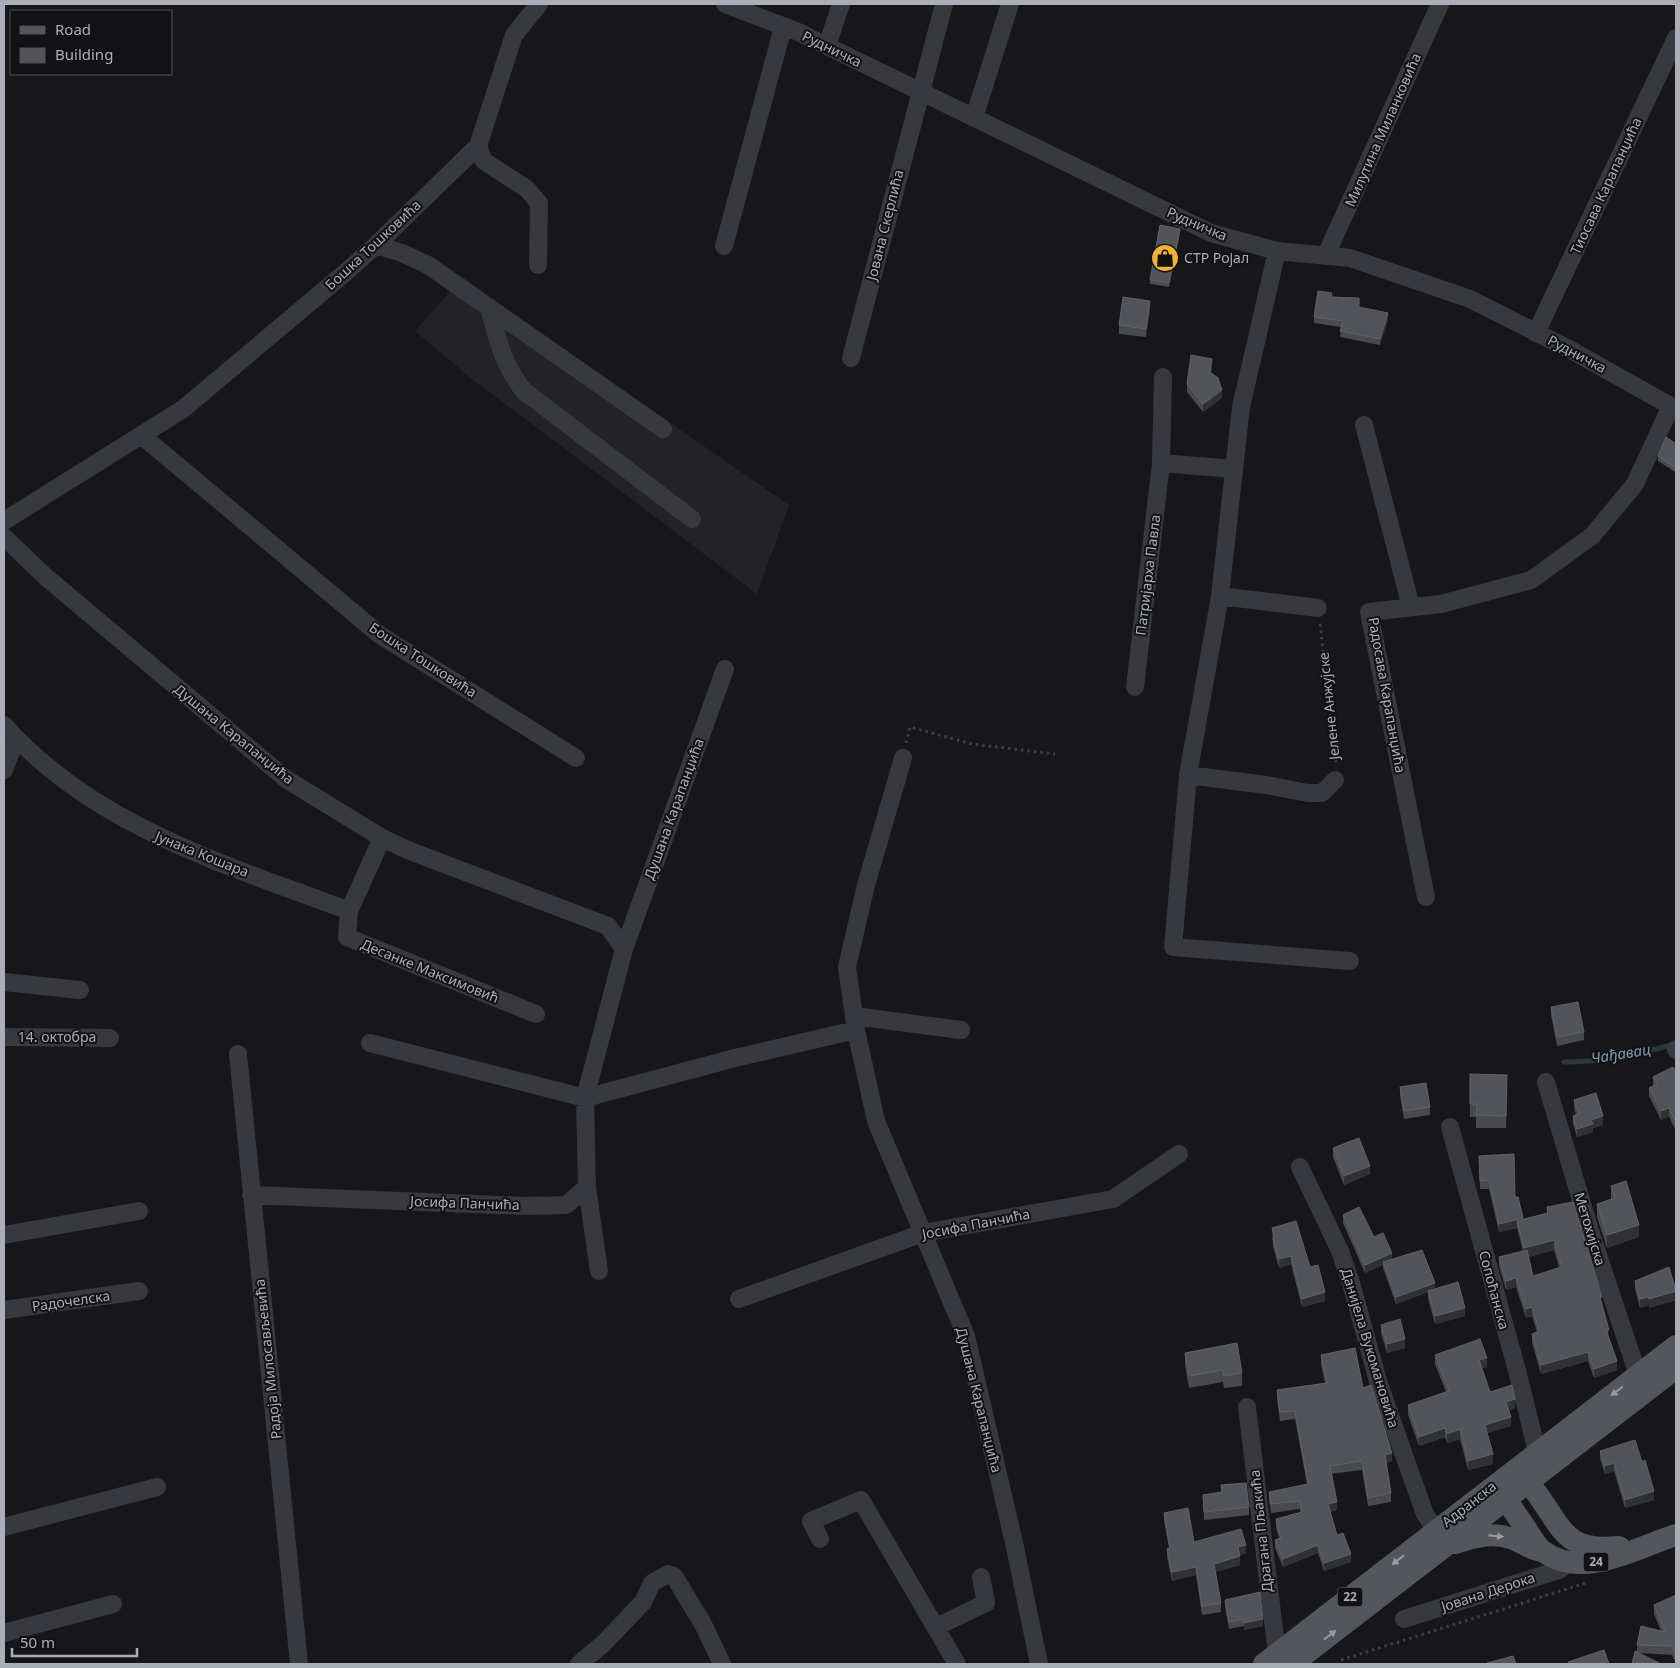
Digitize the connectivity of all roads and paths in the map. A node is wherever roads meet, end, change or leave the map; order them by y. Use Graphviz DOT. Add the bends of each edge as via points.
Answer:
graph roads {
  1 [pos="539,4"];
  2 [pos="725,4"];
  3 [pos="841,4"];
  4 [pos="944,4"];
  5 [pos="1010,4"];
  6 [pos="1440,4"];
  7 [pos="783,26"];
  8 [pos="1676,38"];
  9 [pos="827,46"];
  10 [pos="919,91"];
  11 [pos="974,118"];
  12 [pos="478,146"];
  13 [pos="376,245"];
  14 [pos="724,246"];
  15 [pos="1277,251"];
  16 [pos="1326,256"];
  17 [pos="538,265"];
  18 [pos="489,306"];
  19 [pos="1536,333"];
  20 [pos="851,358"];
  21 [pos="1163,377"];
  22 [pos="1673,407"];
  23 [pos="1364,425"];
  24 [pos="663,429"];
  25 [pos="141,436"];
  26 [pos="1161,463"];
  27 [pos="1234,469"];
  28 [pos="692,518"];
  29 [pos="4,521"];
  30 [pos="4,538"];
  31 [pos="1220,596"];
  32 [pos="1411,607"];
  33 [pos="1318,608"];
  34 [pos="725,669"];
  35 [pos="1135,687"];
  36 [pos="10,732"];
  37 [pos="1055,754"];
  38 [pos="576,758"];
  39 [pos="903,758"];
  40 [pos="4,770"];
  41 [pos="1188,775"];
  42 [pos="1335,780"];
  43 [pos="382,838"];
  44 [pos="1426,897"];
  45 [pos="349,911"];
  46 [pos="624,949"];
  47 [pos="1350,961"];
  48 [pos="4,982"];
  49 [pos="80,990"];
  50 [pos="536,1014"];
  51 [pos="855,1023"];
  52 [pos="961,1030"];
  53 [pos="4,1037"];
  54 [pos="110,1038"];
  55 [pos="370,1043"];
  56 [pos="238,1054"];
  57 [pos="1546,1082"];
  58 [pos="585,1098"];
  59 [pos="1450,1128"];
  60 [pos="1179,1154"];
  61 [pos="1300,1167"];
  62 [pos="587,1187"];
  63 [pos="251,1196"];
  64 [pos="139,1211"];
  65 [pos="923,1233"];
  66 [pos="4,1235"];
  67 [pos="599,1271"];
  68 [pos="139,1291"];
  69 [pos="739,1300"];
  70 [pos="4,1310"];
  71 [pos="1676,1346"];
  72 [pos="1676,1368"];
  73 [pos="1638,1375"];
  74 [pos="1247,1407"];
  75 [pos="1579,1442"];
  76 [pos="1537,1452"];
  77 [pos="1512,1482"];
  78 [pos="157,1487"];
  79 [pos="1551,1514"];
  80 [pos="4,1527"];
  81 [pos="1676,1535"];
  82 [pos="1442,1537"];
  83 [pos="820,1539"];
  84 [pos="1648,1544"];
  85 [pos="1542,1551"];
  86 [pos="1570,1562"];
  87 [pos="981,1577"];
  88 [pos="1591,1582"];
  89 [pos="113,1604"];
  90 [pos="1404,1619"];
  91 [pos="936,1627"];
  92 [pos="4,1633"];
  93 [pos="1340,1660"];
  94 [pos="1277,1661"];
  95 [pos="299,1664"];
  96 [pos="579,1664"];
  97 [pos="722,1664"];
  98 [pos="957,1664"];
  99 [pos="1039,1664"];
  1 -- 12 [label="street, Бошка Тошковића" via="514,36"];
  2 -- 7 [label="street, Рудничка"];
  3 -- 9 [label="street"];
  4 -- 10 [label="street, Јована Скерлића"];
  5 -- 11 [label="street"];
  6 -- 16 [label="street, Милутина Миланковића"];
  7 -- 9 [label="street, Рудничка"];
  7 -- 14 [label="street, Рудничка"];
  8 -- 19 [label="street, Тиосава Карапанџића"];
  9 -- 10 [label="street, Рудничка"];
  10 -- 11 [label="street, Рудничка"];
  10 -- 20 [label="street, Јована Скерлића"];
  11 -- 15 [label="street, Рудничка" via="1211,233"];
  12 -- 13 [label="street, Бошка Тошковића"];
  12 -- 17 [label="street" via="484,161 527,189 539,203"];
  13 -- 18 [label="street" via="428,265"];
  13 -- 25 [label="street, Бошка Тошковића" via="183,409"];
  15 -- 16 [label="street, Рудничка"];
  15 -- 27 [label="street" via="1241,407"];
  16 -- 19 [label="street, Рудничка" via="1350,258 1470,300"];
  18 -- 24 [label="street"];
  18 -- 28 [label="street" via="501,355 524,391"];
  19 -- 22 [label="street, Рудничка"];
  21 -- 26 [label="street, Патријарха Павла"];
  22 -- 32 [label="street, Радосава Карапанџића" via="1635,484 1592,536 1531,580 1441,604"];
  23 -- 32 [label="street"];
  25 -- 29 [label="street, Бошка Тошковића"];
  25 -- 38 [label="street, Бошка Тошковића" via="380,635"];
  26 -- 27 [label="street"];
  26 -- 35 [label="street, Патријарха Павла"];
  27 -- 31 [label="street"];
  30 -- 43 [label="street, Душана Карапанџића" via="286,779"];
  31 -- 33 [label="street"];
  31 -- 41 [label="street"];
  32 -- 44 [label="street, Радосава Карапанџића" via="1369,612"];
  33 -- 42 [label="path, Јелене Анжујске" via="1336,762"];
  34 -- 46 [label="street, Душана Карапанџића"];
  36 -- 40 [label="street"];
  36 -- 45 [label="street, Јунака Кошара" via="56,775 162,840"];
  37 -- 39 [label="path" via="972,744 910,727"];
  39 -- 51 [label="street, Душана Карапанџића" via="866,885 847,967"];
  41 -- 42 [label="street, Јелене Анжујске" via="1308,793 1322,793"];
  41 -- 47 [label="street" via="1173,946"];
  43 -- 45 [label="street"];
  43 -- 46 [label="street, Душана Карапанџића" via="608,926"];
  45 -- 50 [label="street, Десанке Максимовић" via="347,937"];
  46 -- 58 [label="street, Душана Карапанџића"];
  48 -- 49 [label="street"];
  51 -- 52 [label="street"];
  51 -- 58 [label="street"];
  51 -- 65 [label="street, Душана Карапанџића" via="876,1121"];
  53 -- 54 [label="street, 14. октобра"];
  55 -- 58 [label="street"];
  56 -- 63 [label="street, Радоја Милосављевића"];
  57 -- 73 [label="street, Метохијска" via="1591,1234"];
  58 -- 62 [label="street, Душана Карапанџића"];
  59 -- 76 [label="street, Сопоћанска"];
  60 -- 65 [label="street, Јосифа Панчића" via="1113,1199"];
  61 -- 82 [label="street, Данијела Вукомановића" via="1340,1251 1425,1514"];
  62 -- 63 [label="street, Јосифа Панчића" via="566,1205"];
  62 -- 67 [label="street"];
  63 -- 95 [label="street, Радоја Милосављевића"];
  64 -- 66 [label="street"];
  65 -- 69 [label="street, Јосифа Панчића"];
  65 -- 99 [label="street, Душана Карапанџића" via="966,1336"];
  68 -- 70 [label="street, Радочелска"];
  71 -- 73 [label="main road, Адранска / 22"];
  72 -- 75 [label="main road, Адранска / 22"];
  73 -- 76 [label="main road, Адранска / 22, one-way"];
  74 -- 94 [label="street, Драгана Пљакића"];
  75 -- 77 [label="main road, Адранска / 22"];
  75 -- 79 [label="main road" via="1554,1476 1549,1496"];
  76 -- 77 [label="main road, Адранска / 22"];
  77 -- 79 [label="main road, Јована Дерока"];
  77 -- 82 [label="main road, Адранска / 22"];
  77 -- 85 [label="main road, Јована Дерока"];
  78 -- 80 [label="street"];
  79 -- 84 [label="main road, Јована Дерока / 24" via="1565,1535 1582,1545 1605,1548"];
  81 -- 84 [label="main road, Јована Дерока / 24"];
  82 -- 85 [label="main road, one-way" via="1493,1535"];
  82 -- 94 [label="main road, Адранска / 22"];
  83 -- 91 [label="street" via="811,1520 862,1500"];
  84 -- 86 [label="main road, Јована Дерока / 24" via="1612,1558"];
  85 -- 86 [label="main road, Јована Дерока / 24"];
  86 -- 90 [label="street, Јована Дерока" via="1559,1570"];
  87 -- 91 [label="street" via="986,1603"];
  88 -- 93 [label="path"];
  89 -- 92 [label="street"];
  91 -- 98 [label="street"];
  96 -- 97 [label="street" via="643,1602 652,1583 668,1574 674,1576 703,1624"];
}
